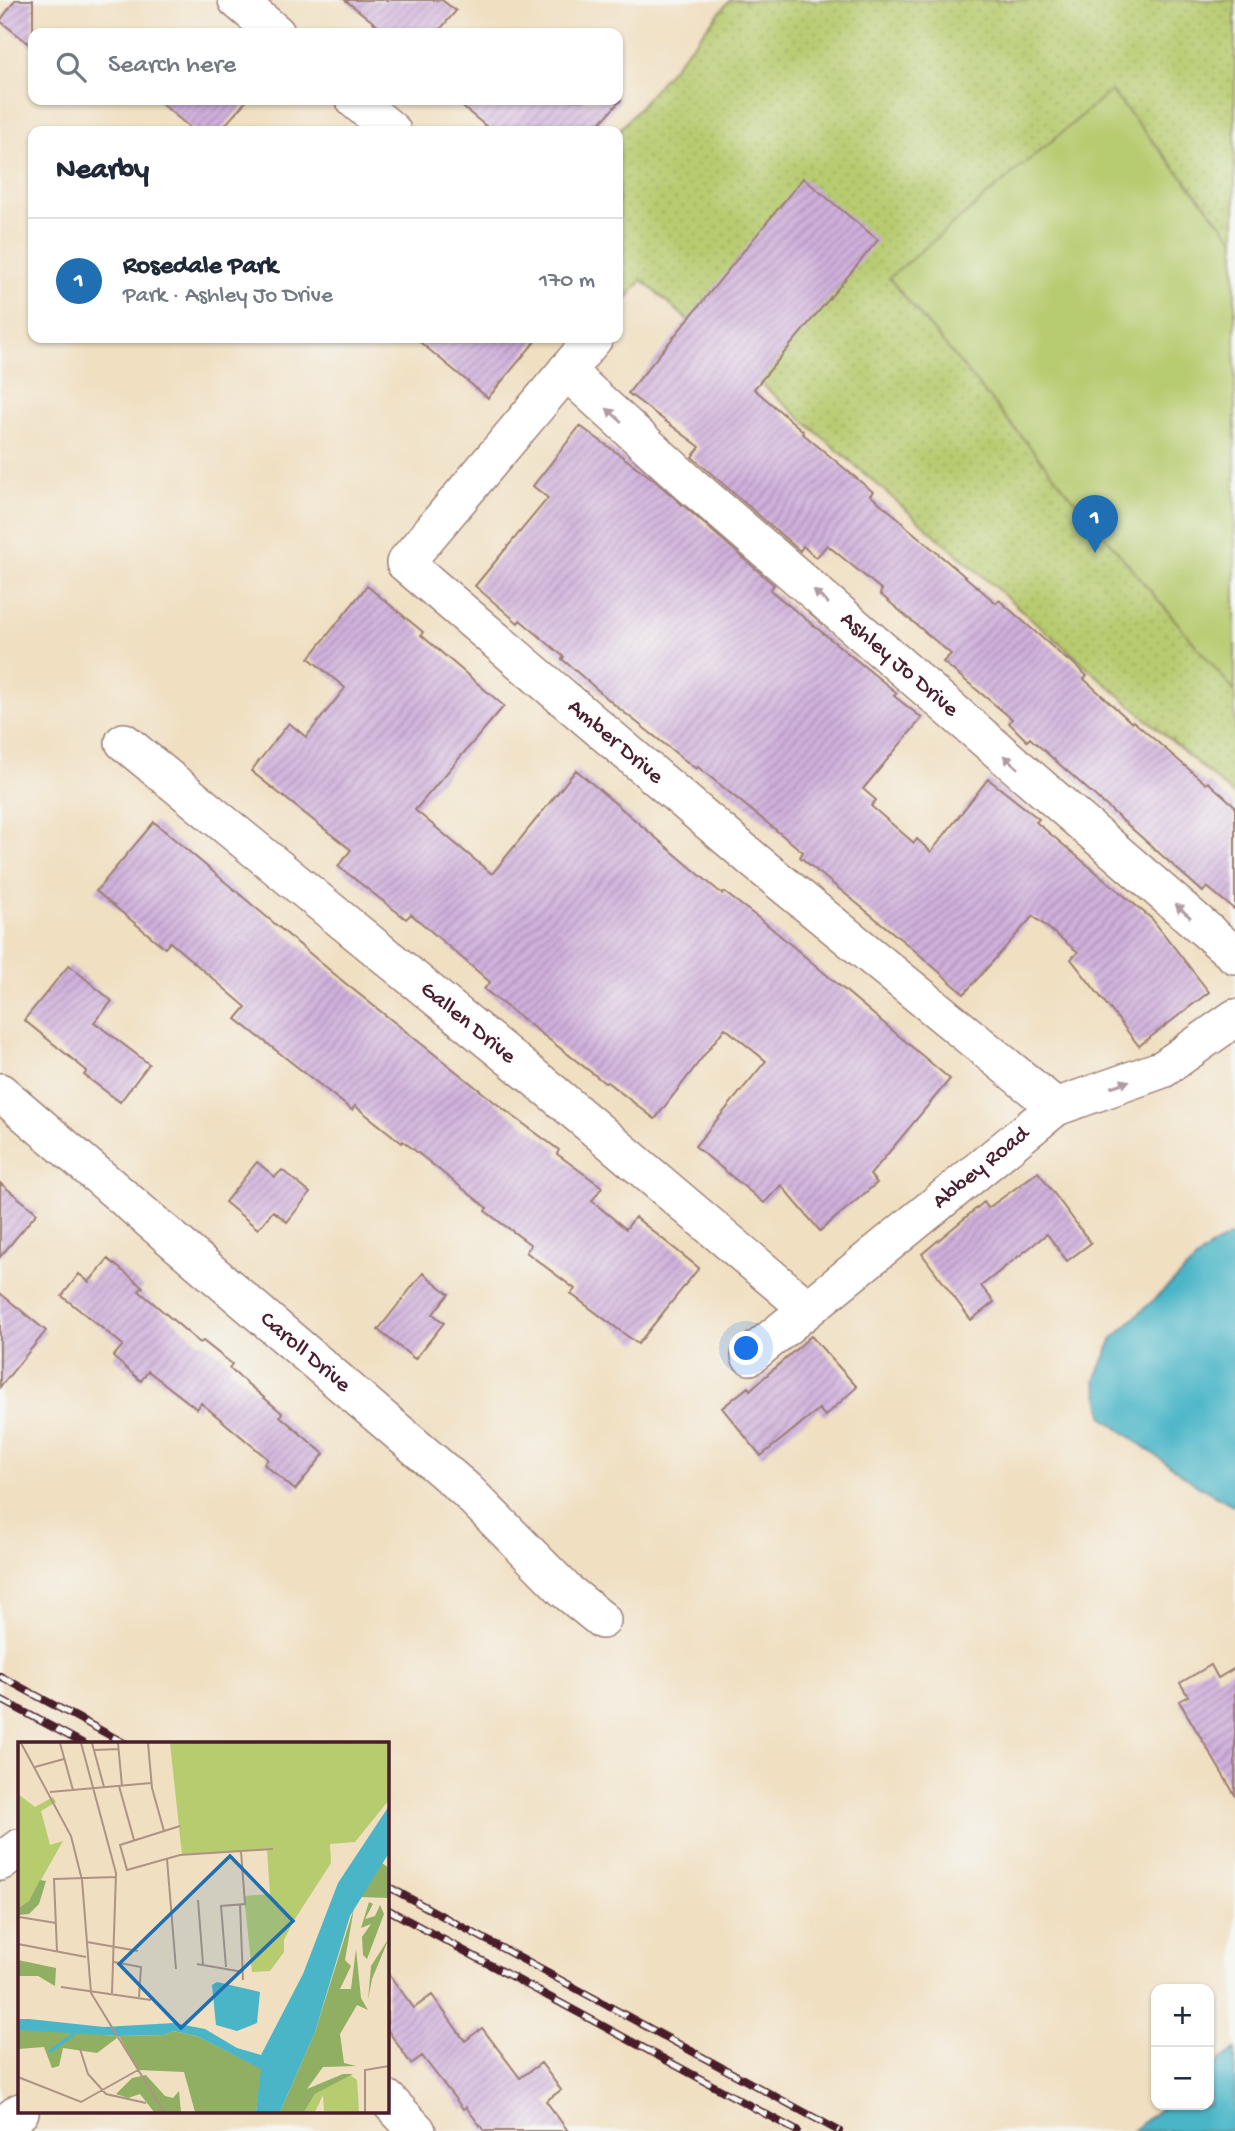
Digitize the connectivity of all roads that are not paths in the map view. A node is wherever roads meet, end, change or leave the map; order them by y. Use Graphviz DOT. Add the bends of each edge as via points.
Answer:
graph roads {
  1 [pos="237,0"];
  2 [pos="270,28"];
  3 [pos="361,105"];
  4 [pos="386,126"];
  5 [pos="590,343"];
  6 [pos="566,371"];
  7 [pos="124,742"];
  8 [pos="1235,956"];
  9 [pos="1235,1018"];
  10 [pos="0,1092"];
  11 [pos="1056,1107"];
  12 [pos="807,1308"];
  13 [pos="750,1356"];
  14 [pos="602,1620"];
  15 [pos="18,1849"];
  16 [pos="0,1862"];
  17 [pos="388,2100"];
  18 [pos="18,2114"];
  19 [pos="0,2127"];
  20 [pos="417,2131"];
  1 -- 2 [label="street"];
  3 -- 4 [label="street"];
  5 -- 6 [label="street, Amber Drive"];
  8 -- 6 [label="street, Ashley Jo Drive, one-way" via="691,485"];
  6 -- 11 [label="street, Amber Drive" via="405,563 746,853"];
  7 -- 12 [label="street, Gallen Drive" via="552,1092"];
  11 -- 9 [label="street, Abbey Road, one-way" via="1163,1069"];
  10 -- 14 [label="street, Caroll Drive" via="466,1490 565,1590"];
  11 -- 12 [label="street, Abbey Road"];
  12 -- 13 [label="street, Abbey Road"];
  15 -- 16 [label="street"];
  17 -- 20 [label="street"];
  18 -- 19 [label="street"];
}
